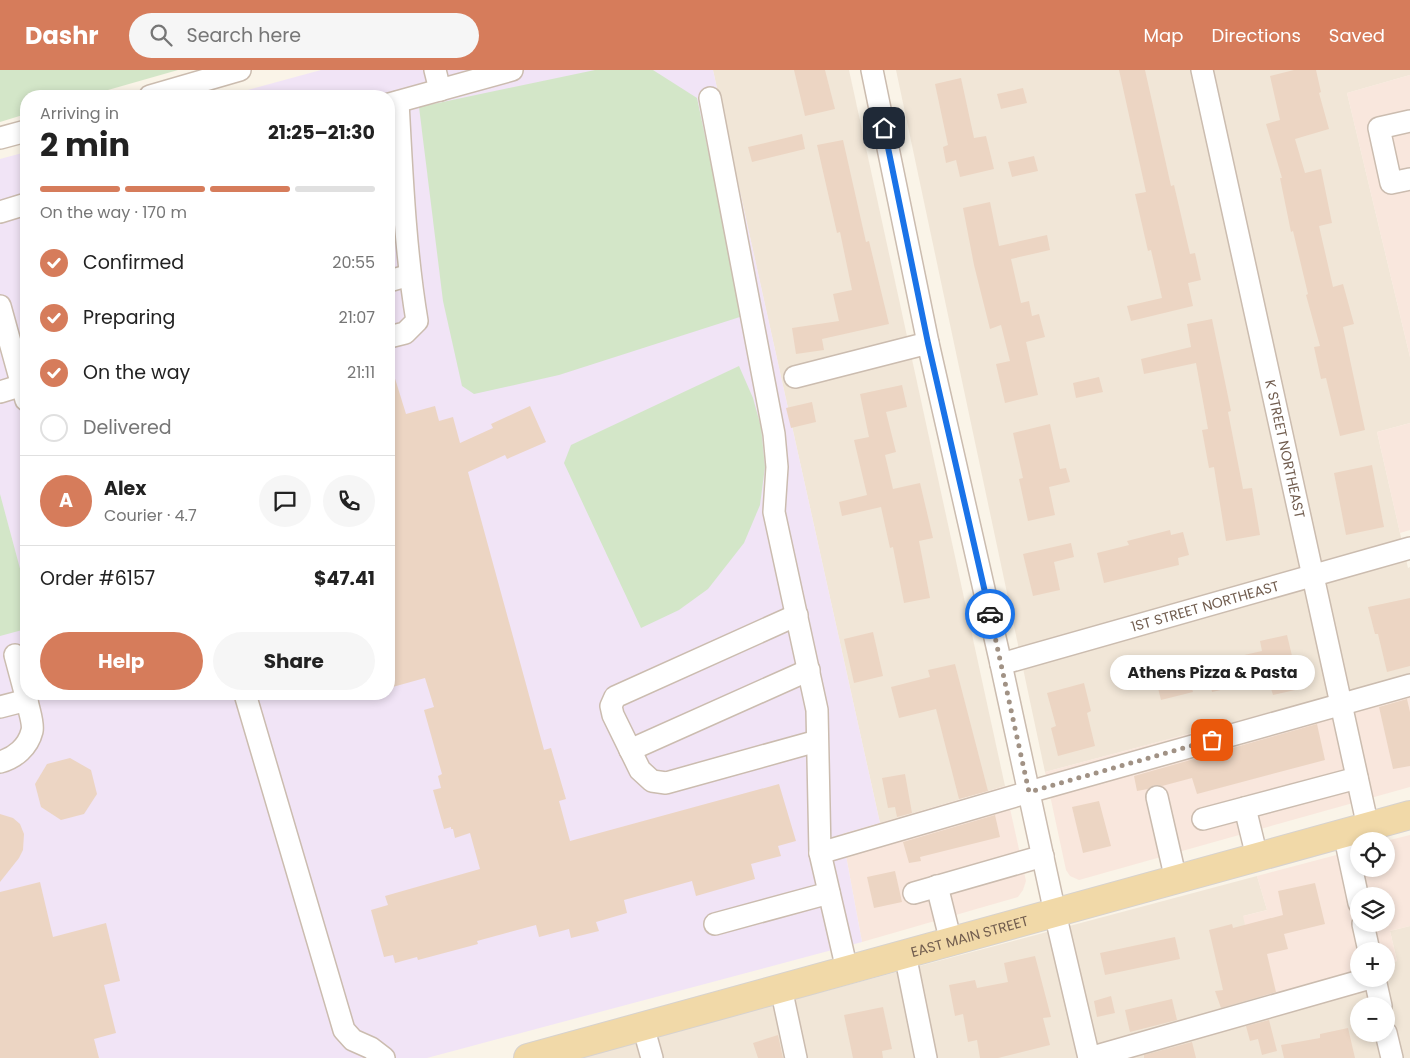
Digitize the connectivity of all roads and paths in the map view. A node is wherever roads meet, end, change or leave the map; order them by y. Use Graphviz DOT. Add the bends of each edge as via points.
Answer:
graph roads {
  1 [pos="237,70"];
  2 [pos="512,70"];
  3 [pos="872,70"];
  4 [pos="1202,70"];
  5 [pos="438,80"];
  6 [pos="170,90"];
  7 [pos="710,98"];
  8 [pos="395,102"];
  9 [pos="1410,121"];
  10 [pos="395,123"];
  11 [pos="20,133"];
  12 [pos="0,138"];
  13 [pos="1410,179"];
  14 [pos="20,206"];
  15 [pos="0,212"];
  16 [pos="410,275"];
  17 [pos="395,279"];
  18 [pos="0,306"];
  19 [pos="395,336"];
  20 [pos="928,343"];
  21 [pos="20,373"];
  22 [pos="795,377"];
  23 [pos="20,390"];
  24 [pos="0,392"];
  25 [pos="1410,548"];
  26 [pos="1313,576"];
  27 [pos="797,615"];
  28 [pos="14,656"];
  29 [pos="1001,664"];
  30 [pos="809,670"];
  31 [pos="20,676"];
  32 [pos="1410,685"];
  33 [pos="27,700"];
  34 [pos="247,700"];
  35 [pos="1341,704"];
  36 [pos="0,707"];
  37 [pos="817,741"];
  38 [pos="630,750"];
  39 [pos="0,762"];
  40 [pos="1357,778"];
  41 [pos="1029,792"];
  42 [pos="1157,797"];
  43 [pos="1245,808"];
  44 [pos="1410,815"];
  45 [pos="1203,819"];
  46 [pos="1356,830"];
  47 [pos="820,853"];
  48 [pos="1043,856"];
  49 [pos="1257,857"];
  50 [pos="1176,880"];
  51 [pos="938,886"];
  52 [pos="1358,887"];
  53 [pos="829,893"];
  54 [pos="914,893"];
  55 [pos="1055,913"];
  56 [pos="715,924"];
  57 [pos="951,942"];
  58 [pos="905,954"];
  59 [pos="847,970"];
  60 [pos="1350,984"];
  61 [pos="782,988"];
  62 [pos="643,1026"];
  63 [pos="1388,1042"];
  64 [pos="384,1058"];
  65 [pos="528,1058"];
  66 [pos="652,1058"];
  67 [pos="796,1058"];
  68 [pos="926,1058"];
  69 [pos="1089,1058"];
  70 [pos="1392,1058"];
  1 -- 6 [label="street"];
  2 -- 5 [label="street"];
  3 -- 20 [label="street"];
  4 -- 26 [label="street, K STREET NORTHEAST"];
  5 -- 8 [label="street"];
  7 -- 27 [label="street" via="774,434 777,466 774,512"];
  9 -- 13 [label="street" via="1379,128 1391,183"];
  10 -- 16 [label="street"];
  11 -- 12 [label="street"];
  14 -- 15 [label="street"];
  16 -- 17 [label="street"];
  16 -- 19 [label="street" via="417,321 405,333"];
  18 -- 21 [label="street"];
  20 -- 22 [label="street"];
  20 -- 29 [label="street"];
  23 -- 24 [label="street"];
  25 -- 26 [label="street, 1ST STREET NORTHEAST"];
  26 -- 29 [label="street, 1ST STREET NORTHEAST"];
  26 -- 35 [label="street, K STREET NORTHEAST"];
  27 -- 30 [label="street"];
  27 -- 38 [label="street" via="615,697 613,714"];
  28 -- 31 [label="street"];
  29 -- 41 [label="street"];
  30 -- 37 [label="street"];
  30 -- 38 [label="street"];
  32 -- 35 [label="street"];
  33 -- 36 [label="street"];
  33 -- 39 [label="street" via="32,730 15,756"];
  34 -- 64 [label="street" via="344,1030 353,1040"];
  35 -- 40 [label="street, K STREET NORTHEAST"];
  35 -- 41 [label="street"];
  37 -- 38 [label="street" via="666,783 652,781 640,770"];
  37 -- 47 [label="street"];
  40 -- 43 [label="street"];
  40 -- 46 [label="street, K STREET NORTHEAST"];
  41 -- 47 [label="street"];
  41 -- 48 [label="street"];
  42 -- 50 [label="street"];
  43 -- 45 [label="street"];
  43 -- 49 [label="street"];
  44 -- 46 [label="main road, EAST MAIN STREET"];
  46 -- 49 [label="main road, EAST MAIN STREET"];
  46 -- 52 [label="street, K STREET NORTHEAST"];
  47 -- 53 [label="street"];
  48 -- 51 [label="street"];
  48 -- 55 [label="street"];
  49 -- 50 [label="main road, EAST MAIN STREET"];
  50 -- 55 [label="main road, EAST MAIN STREET"];
  51 -- 54 [label="street"];
  51 -- 57 [label="street"];
  53 -- 56 [label="street"];
  53 -- 59 [label="street"];
  55 -- 57 [label="main road, EAST MAIN STREET"];
  55 -- 69 [label="street"];
  57 -- 58 [label="main road, EAST MAIN STREET"];
  58 -- 59 [label="main road, EAST MAIN STREET"];
  58 -- 68 [label="street"];
  59 -- 61 [label="main road, EAST MAIN STREET"];
  60 -- 69 [label="street"];
  61 -- 62 [label="main road, EAST MAIN STREET"];
  61 -- 67 [label="street"];
  62 -- 65 [label="main road, EAST MAIN STREET"];
  62 -- 66 [label="street"];
  63 -- 70 [label="street"];
}
